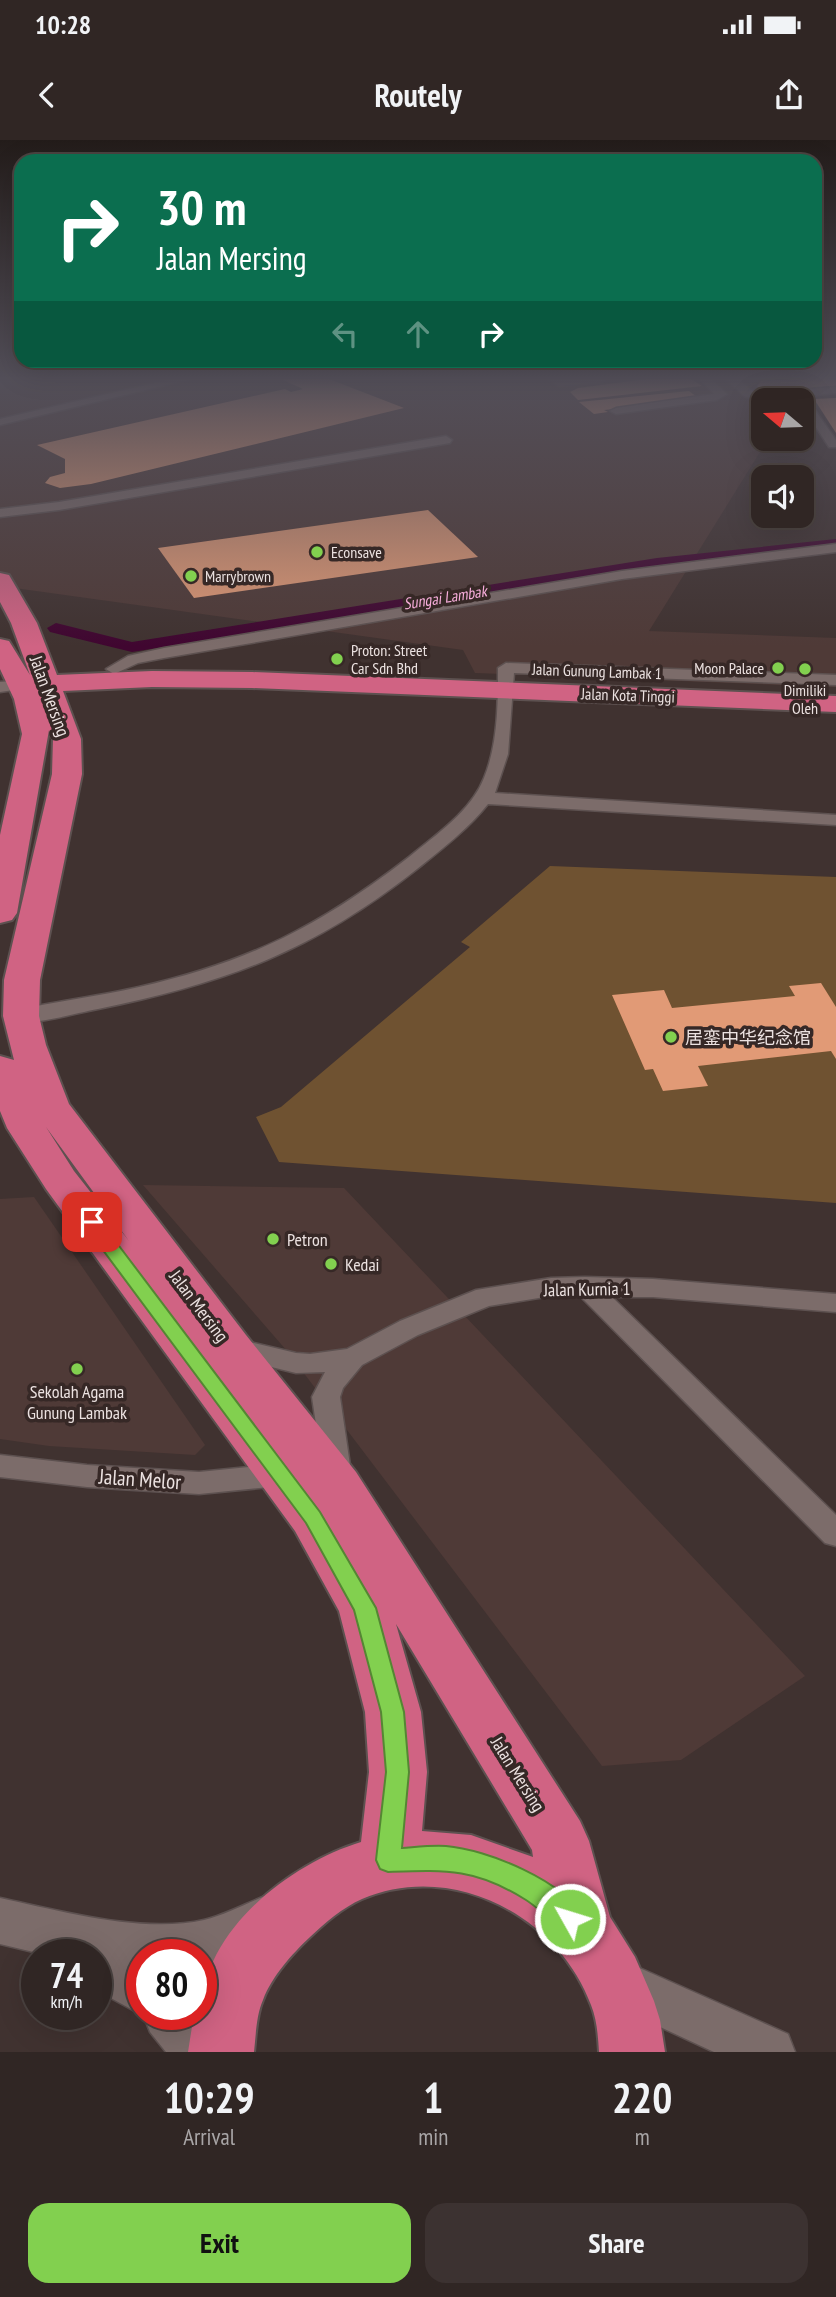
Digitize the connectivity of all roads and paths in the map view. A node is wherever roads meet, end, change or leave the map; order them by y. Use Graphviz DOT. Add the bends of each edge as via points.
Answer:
graph roads {
  1 [pos="280,468"];
  2 [pos="0,513"];
  3 [pos="836,548"];
  4 [pos="0,580"];
  5 [pos="26,630"];
  6 [pos="0,647"];
  7 [pos="109,669"];
  8 [pos="252,680"];
  9 [pos="836,680"];
  10 [pos="19,683"];
  11 [pos="420,687"];
  12 [pos="507,690"];
  13 [pos="836,704"];
  14 [pos="67,738"];
  15 [pos="481,799"];
  16 [pos="836,820"];
  17 [pos="0,913"];
  18 [pos="21,1016"];
  19 [pos="0,1067"];
  20 [pos="585,1286"];
  21 [pos="836,1303"];
  22 [pos="230,1348"];
  23 [pos="352,1358"];
  24 [pos="0,1466"];
  25 [pos="281,1475"];
  26 [pos="339,1486"];
  27 [pos="836,1534"];
  28 [pos="388,1860"];
  29 [pos="292,1909"];
  30 [pos="22,1926"];
  31 [pos="50,1939"];
  32 [pos="597,1956"];
  33 [pos="181,2030"];
  34 [pos="198,2052"];
  35 [pos="221,2052"];
  36 [pos="632,2052"];
  37 [pos="769,2052"];
  1 -- 2 [label="street"];
  3 -- 7 [label="street" via="622,575 164,653"];
  4 -- 5 [label="highway, Jalan Mersing"];
  5 -- 7 [label="highway" via="53,656"];
  5 -- 10 [label="highway, Jalan Mersing"];
  6 -- 10 [label="highway, Jalan Mersing"];
  7 -- 10 [label="highway, Jalan Kota Tinggi"];
  7 -- 11 [label="highway, Jalan Kota Tinggi" via="289,675"];
  8 -- 10 [label="highway, Jalan Kota Tinggi"];
  8 -- 11 [label="highway, Jalan Kota Tinggi"];
  8 -- 14 [label="highway" via="121,687 99,695 83,710"];
  9 -- 12 [label="street, Jalan Gunung Lambak 1" via="506,668"];
  10 -- 14 [label="highway, Jalan Mersing"];
  10 -- 17 [label="highway, Jalan Mersing" via="34,716 36,734"];
  11 -- 12 [label="highway, Jalan Kota Tinggi"];
  12 -- 13 [label="highway, Jalan Kota Tinggi"];
  12 -- 15 [label="street" via="497,767"];
  14 -- 18 [label="highway, Jalan Mersing" via="67,774 22,980"];
  15 -- 16 [label="street"];
  15 -- 18 [label="street" via="448,834 381,886 268,954 174,984"];
  18 -- 22 [label="highway, Jalan Mersing" via="51,1106"];
  19 -- 25 [label="highway, Jalan Mersing" via="27,1128 60,1180"];
  20 -- 21 [label="street, Jalan Kurnia 1"];
  20 -- 23 [label="street, Jalan Kurnia 1" via="485,1297 409,1328"];
  20 -- 27 [label="street"];
  22 -- 23 [label="street, Jalan Kurnia 1" via="296,1363"];
  22 -- 26 [label="highway, Jalan Mersing"];
  23 -- 26 [label="street" via="326,1397"];
  24 -- 25 [label="street, Jalan Melor" via="199,1483"];
  25 -- 28 [label="highway, Jalan Mersing" via="313,1517 365,1608 393,1712 398,1772"];
  26 -- 32 [label="highway, Jalan Mersing" via="559,1841"];
  28 -- 29 [label="highway" via="337,1877"];
  28 -- 32 [label="highway" via="448,1858 505,1873 557,1905"];
  29 -- 30 [label="street" via="203,1945 162,1948"];
  29 -- 35 [label="highway" via="254,1952 229,2004"];
  30 -- 31 [label="street"];
  32 -- 36 [label="highway" via="626,2011"];
  32 -- 37 [label="street"];
  33 -- 34 [label="street"];
}
